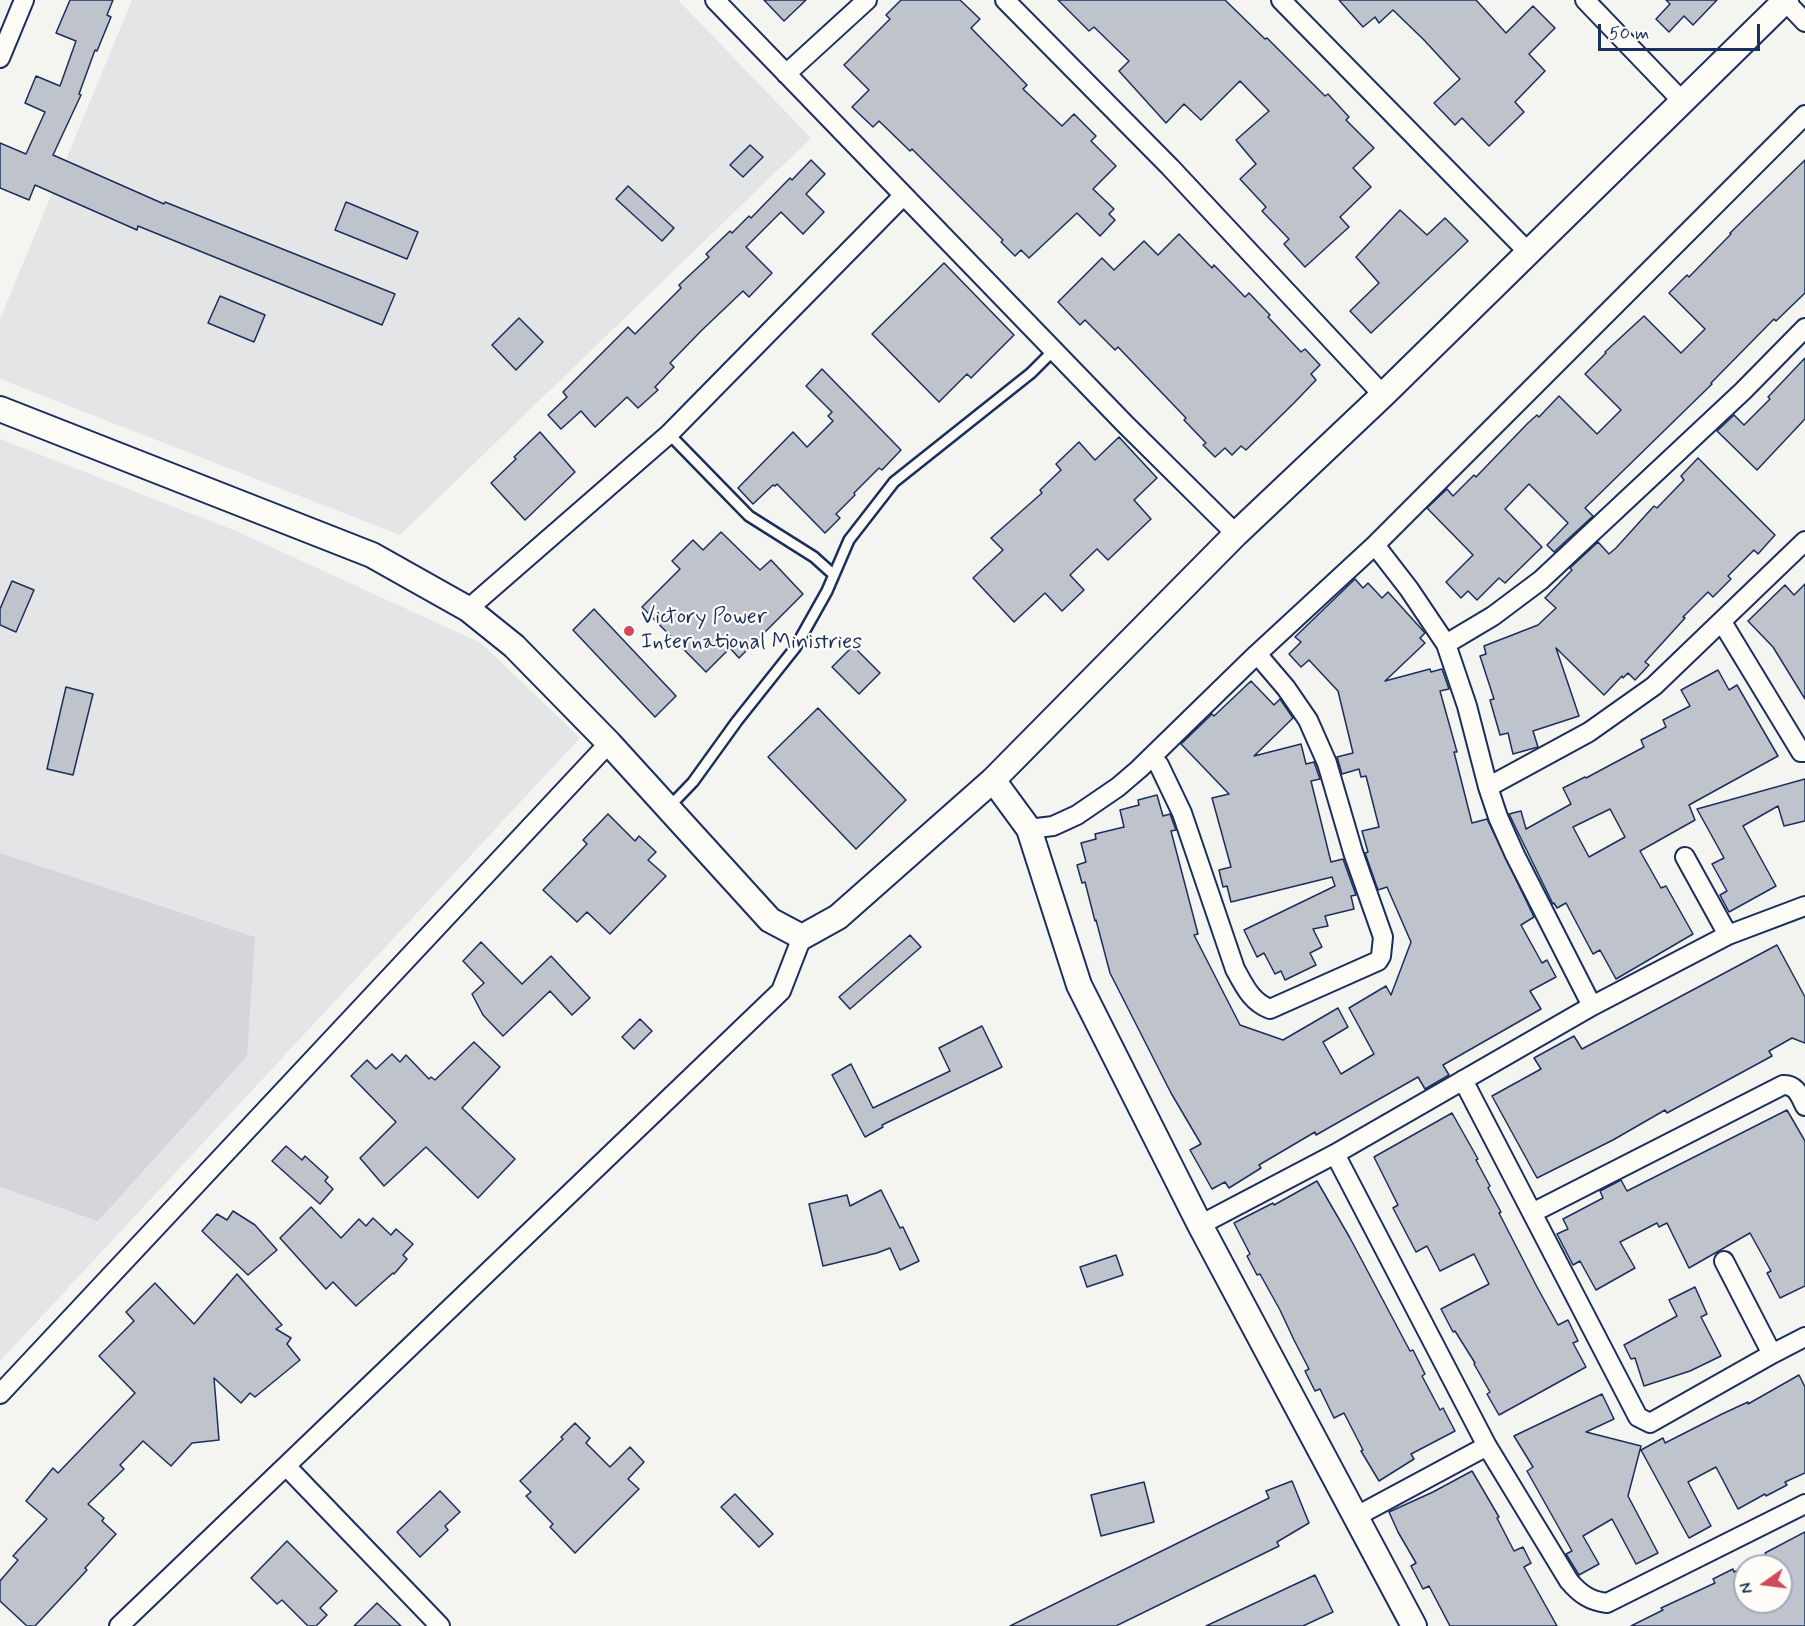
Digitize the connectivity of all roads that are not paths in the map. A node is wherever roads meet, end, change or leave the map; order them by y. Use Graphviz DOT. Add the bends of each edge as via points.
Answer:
graph roads {
  1 [pos="24,0"];
  2 [pos="715,0"];
  3 [pos="867,0"];
  4 [pos="1005,0"];
  5 [pos="1281,0"];
  6 [pos="1585,0"];
  7 [pos="1786,1"];
  8 [pos="1805,22"];
  9 [pos="0,58"];
  10 [pos="786,74"];
  11 [pos="1683,102"];
  12 [pos="1805,115"];
  13 [pos="903,196"];
  14 [pos="1528,252"];
  15 [pos="1805,328"];
  16 [pos="1054,350"];
  17 [pos="1383,395"];
  18 [pos="0,409"];
  19 [pos="669,434"];
  20 [pos="1236,534"];
  21 [pos="1805,541"];
  22 [pos="1375,545"];
  23 [pos="834,575"];
  24 [pos="468,609"];
  25 [pos="1722,622"];
  26 [pos="1446,644"];
  27 [pos="1257,654"];
  28 [pos="609,743"];
  29 [pos="1805,752"];
  30 [pos="1152,757"];
  31 [pos="993,780"];
  32 [pos="1488,787"];
  33 [pos="668,808"];
  34 [pos="1029,829"];
  35 [pos="1685,857"];
  36 [pos="1805,906"];
  37 [pos="1728,935"];
  38 [pos="802,937"];
  39 [pos="1592,1006"];
  40 [pos="1463,1080"];
  41 [pos="1805,1106"];
  42 [pos="1335,1154"];
  43 [pos="1532,1213"];
  44 [pos="1200,1225"];
  45 [pos="1724,1261"];
  46 [pos="1805,1337"];
  47 [pos="1772,1354"];
  48 [pos="0,1394"];
  49 [pos="1487,1446"];
  50 [pos="287,1467"];
  51 [pos="1805,1504"];
  52 [pos="1355,1517"];
  53 [pos="1410,1625"];
  54 [pos="120,1626"];
  55 [pos="440,1626"];
  1 -- 9 [label="street"];
  2 -- 10 [label="street"];
  3 -- 10 [label="street"];
  4 -- 17 [label="street" via="1170,167"];
  5 -- 14 [label="street"];
  6 -- 11 [label="street"];
  7 -- 8 [label="street"];
  7 -- 11 [label="street"];
  10 -- 13 [label="street"];
  11 -- 14 [label="street"];
  12 -- 22 [label="street"];
  13 -- 16 [label="street"];
  13 -- 19 [label="street"];
  14 -- 17 [label="street"];
  15 -- 26 [label="street" via="1541,580"];
  16 -- 20 [label="street"];
  16 -- 23 [label="lane" via="894,482 849,540"];
  17 -- 20 [label="street"];
  18 -- 24 [label="street" via="372,555"];
  19 -- 23 [label="lane" via="749,516 814,557"];
  19 -- 24 [label="street"];
  20 -- 31 [label="street"];
  21 -- 25 [label="street"];
  22 -- 26 [label="street"];
  22 -- 27 [label="street"];
  23 -- 33 [label="lane" via="795,648 693,782"];
  24 -- 28 [label="street" via="514,646"];
  25 -- 29 [label="street"];
  25 -- 32 [label="street" via="1654,686 1621,711"];
  26 -- 32 [label="street"];
  27 -- 30 [label="street"];
  27 -- 30 [label="street" via="1308,720 1327,763 1383,937 1378,961 1270,1009 1261,1006 1248,993 1235,969 1182,813"];
  28 -- 33 [label="street"];
  28 -- 48 [label="street"];
  30 -- 34 [label="street" via="1077,815"];
  31 -- 34 [label="street"];
  31 -- 38 [label="street" via="838,917"];
  32 -- 39 [label="street" via="1515,855"];
  33 -- 38 [label="street" via="770,920"];
  34 -- 44 [label="street" via="1079,985"];
  35 -- 37 [label="street"];
  36 -- 37 [label="street"];
  37 -- 39 [label="street"];
  38 -- 50 [label="street" via="781,991"];
  39 -- 40 [label="street"];
  40 -- 42 [label="street"];
  40 -- 43 [label="street"];
  41 -- 43 [label="street" via="1795,1088 1783,1085"];
  42 -- 44 [label="street"];
  42 -- 49 [label="street"];
  43 -- 47 [label="street" via="1638,1417 1650,1423"];
  44 -- 52 [label="street"];
  45 -- 47 [label="street"];
  46 -- 47 [label="street"];
  49 -- 51 [label="street" via="1569,1581 1596,1602 1607,1603"];
  49 -- 52 [label="street"];
  50 -- 54 [label="street"];
  50 -- 55 [label="street"];
  52 -- 53 [label="street"];
}
